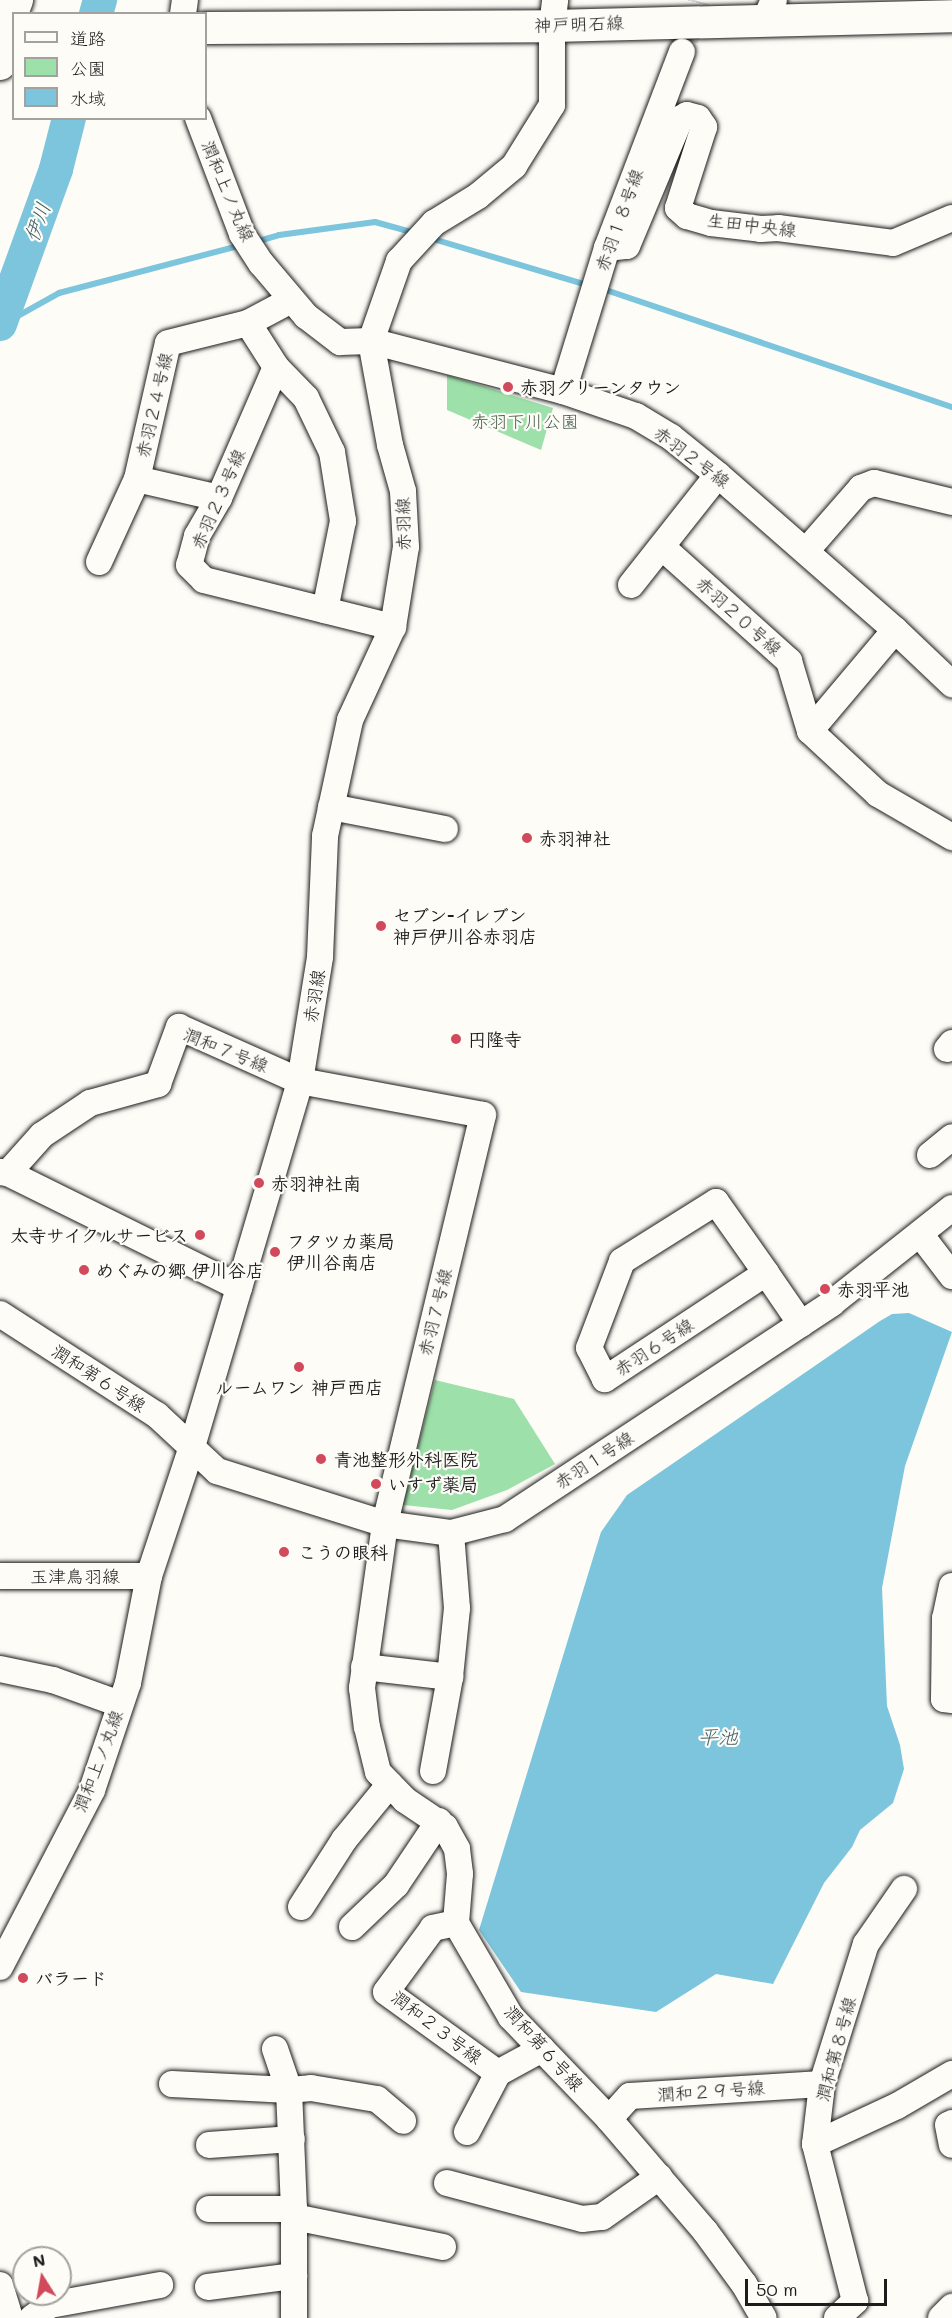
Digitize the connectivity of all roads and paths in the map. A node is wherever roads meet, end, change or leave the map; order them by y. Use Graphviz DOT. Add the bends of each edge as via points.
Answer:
graph roads {
  1 [pos="769,10"];
  2 [pos="554,13"];
  3 [pos="12,15"];
  4 [pos="952,16"];
  5 [pos="207,28"];
  6 [pos="3,43"];
  7 [pos="682,52"];
  8 [pos="199,120"];
  9 [pos="952,218"];
  10 [pos="607,248"];
  11 [pos="291,300"];
  12 [pos="248,323"];
  13 [pos="371,340"];
  14 [pos="276,367"];
  15 [pos="563,390"];
  16 [pos="718,475"];
  17 [pos="137,479"];
  18 [pos="219,498"];
  19 [pos="952,502"];
  20 [pos="662,547"];
  21 [pos="806,551"];
  22 [pos="99,562"];
  23 [pos="631,585"];
  24 [pos="325,610"];
  25 [pos="393,627"];
  26 [pos="895,630"];
  27 [pos="952,684"];
  28 [pos="810,731"];
  29 [pos="331,807"];
  30 [pos="445,829"];
  31 [pos="952,837"];
  32 [pos="300,1081"];
  33 [pos="952,1137"];
  34 [pos="930,1155"];
  35 [pos="4,1173"];
  36 [pos="952,1208"];
  37 [pos="920,1234"];
  38 [pos="766,1273"];
  39 [pos="952,1276"];
  40 [pos="239,1287"];
  41 [pos="0,1314"];
  42 [pos="801,1324"];
  43 [pos="191,1450"];
  44 [pos="384,1524"];
  45 [pos="451,1533"];
  46 [pos="0,1576"];
  47 [pos="149,1576"];
  48 [pos="952,1586"];
  49 [pos="364,1667"];
  50 [pos="0,1669"];
  51 [pos="450,1677"];
  52 [pos="952,1700"];
  53 [pos="120,1704"];
  54 [pos="433,1771"];
  55 [pos="390,1784"];
  56 [pos="439,1821"];
  57 [pos="904,1889"];
  58 [pos="302,1907"];
  59 [pos="456,1923"];
  60 [pos="352,1927"];
  61 [pos="0,1967"];
  62 [pos="275,2049"];
  63 [pos="542,2049"];
  64 [pos="498,2073"];
  65 [pos="952,2074"];
  66 [pos="172,2084"];
  67 [pos="822,2084"];
  68 [pos="289,2090"];
  69 [pos="609,2119"];
  70 [pos="403,2121"];
  71 [pos="952,2123"];
  72 [pos="467,2132"];
  73 [pos="292,2139"];
  74 [pos="815,2144"];
  75 [pos="208,2145"];
  76 [pos="952,2145"];
  77 [pos="658,2177"];
  78 [pos="447,2183"];
  79 [pos="209,2209"];
  80 [pos="294,2213"];
  81 [pos="443,2247"];
  82 [pos="294,2276"];
  83 [pos="160,2285"];
  84 [pos="0,2286"];
  85 [pos="208,2287"];
  86 [pos="952,2307"];
  87 [pos="10,2318"];
  88 [pos="32,2318"];
  89 [pos="294,2318"];
  90 [pos="764,2318"];
  91 [pos="837,2318"];
  92 [pos="941,2318"];
  1 -- 2 [label="main road, 神戸明石線"];
  1 -- 4 [label="main road, 神戸明石線"];
  2 -- 5 [label="main road, 神戸明石線"];
  2 -- 13 [label="street, 赤羽線" via="552,105 536,134 514,166 421,235 399,261"];
  3 -- 6 [label="main road"];
  7 -- 10 [label="street, 赤羽１８号線"];
  8 -- 11 [label="street, 潤和上ノ丸線" via="242,234"];
  9 -- 10 [label="street, 生田中央線" via="893,243 711,223 687,216 678,208 704,127 698,118 687,114 680,119 627,246"];
  10 -- 15 [label="street, 赤羽１８号線"];
  11 -- 12 [label="street, 赤羽２４号線"];
  11 -- 13 [label="street, 潤和上ノ丸線" via="340,342"];
  12 -- 14 [label="street"];
  12 -- 17 [label="street, 赤羽２４号線" via="168,343"];
  13 -- 15 [label="street, 赤羽２号線"];
  13 -- 25 [label="street, 赤羽線" via="390,445 403,491 406,547"];
  14 -- 18 [label="street, 赤羽２３号線"];
  14 -- 24 [label="street" via="306,398 332,452 343,521"];
  15 -- 16 [label="street, 赤羽２号線" via="636,416 671,437"];
  16 -- 20 [label="street"];
  16 -- 21 [label="street, 赤羽２号線"];
  17 -- 18 [label="street, 赤羽２４号線"];
  17 -- 22 [label="street"];
  18 -- 24 [label="street, 赤羽２３号線" via="196,536 189,565 204,580"];
  19 -- 21 [label="street" via="873,483 861,488"];
  20 -- 23 [label="street"];
  20 -- 28 [label="street, 赤羽２０号線" via="789,661"];
  21 -- 26 [label="street, 赤羽２号線"];
  24 -- 25 [label="street, 赤羽２３号線"];
  25 -- 29 [label="street, 赤羽線" via="350,720"];
  26 -- 27 [label="street, 赤羽２号線"];
  26 -- 28 [label="street"];
  28 -- 31 [label="street" via="878,794"];
  29 -- 30 [label="street"];
  29 -- 32 [label="street, 赤羽線" via="325,836 320,957"];
  32 -- 35 [label="street, 潤和７号線" via="179,1027 158,1084 90,1103 42,1135"];
  32 -- 40 [label="street, 赤羽線"];
  32 -- 44 [label="street, 赤羽７号線" via="483,1115"];
  33 -- 34 [label="street"];
  35 -- 40 [label="street"];
  36 -- 37 [label="street, 赤羽１号線"];
  37 -- 39 [label="street"];
  37 -- 42 [label="street, 赤羽１号線"];
  38 -- 38 [label="street, 赤羽６号線" via="717,1202 622,1261 589,1348 605,1379"];
  38 -- 42 [label="street, 赤羽６号線"];
  40 -- 43 [label="street, 潤和上ノ丸線"];
  41 -- 43 [label="street, 潤和第６号線" via="157,1415"];
  42 -- 45 [label="street, 赤羽１号線" via="505,1519"];
  43 -- 44 [label="street, 赤羽１号線" via="217,1471"];
  43 -- 47 [label="street, 潤和上ノ丸線"];
  44 -- 45 [label="street, 赤羽１号線"];
  44 -- 49 [label="street, 赤羽７号線"];
  45 -- 51 [label="street" via="456,1608"];
  46 -- 47 [label="street, 玉津鳥羽線"];
  47 -- 53 [label="street, 潤和上ノ丸線" via="128,1683"];
  48 -- 52 [label="street" via="945,1618 944,1699"];
  49 -- 51 [label="street"];
  49 -- 55 [label="street, 赤羽７号線" via="362,1694 367,1728 378,1772"];
  50 -- 53 [label="street" via="53,1680"];
  51 -- 54 [label="street"];
  53 -- 61 [label="street, 潤和上ノ丸線" via="92,1790"];
  55 -- 56 [label="street" via="405,1800"];
  55 -- 58 [label="street" via="344,1840"];
  56 -- 59 [label="street" via="458,1849"];
  56 -- 60 [label="street" via="396,1885"];
  57 -- 67 [label="street, 潤和第８号線" via="866,1944"];
  59 -- 63 [label="street, 潤和第６号線" via="511,2017"];
  59 -- 64 [label="street, 潤和２３号線" via="433,1928 386,1992"];
  62 -- 68 [label="street"];
  63 -- 64 [label="street, 潤和２３号線"];
  63 -- 69 [label="street, 潤和第６号線"];
  64 -- 72 [label="street"];
  65 -- 74 [label="street" via="897,2106"];
  66 -- 68 [label="street"];
  67 -- 69 [label="street, 潤和２９号線" via="630,2096"];
  67 -- 74 [label="street, 潤和第８号線"];
  68 -- 70 [label="street" via="311,2088 377,2098"];
  68 -- 73 [label="street"];
  69 -- 77 [label="street, 潤和第６号線"];
  71 -- 76 [label="street" via="948,2125"];
  73 -- 75 [label="street"];
  73 -- 80 [label="street"];
  74 -- 91 [label="street, 潤和第８号線" via="855,2301"];
  77 -- 78 [label="street" via="602,2217 582,2219"];
  77 -- 90 [label="street, 潤和第６号線" via="711,2240"];
  79 -- 80 [label="street"];
  80 -- 81 [label="street"];
  80 -- 82 [label="street"];
  82 -- 85 [label="street"];
  82 -- 89 [label="street"];
  83 -- 88 [label="street" via="50,2305"];
  84 -- 87 [label="street"];
  86 -- 92 [label="street"];
}
